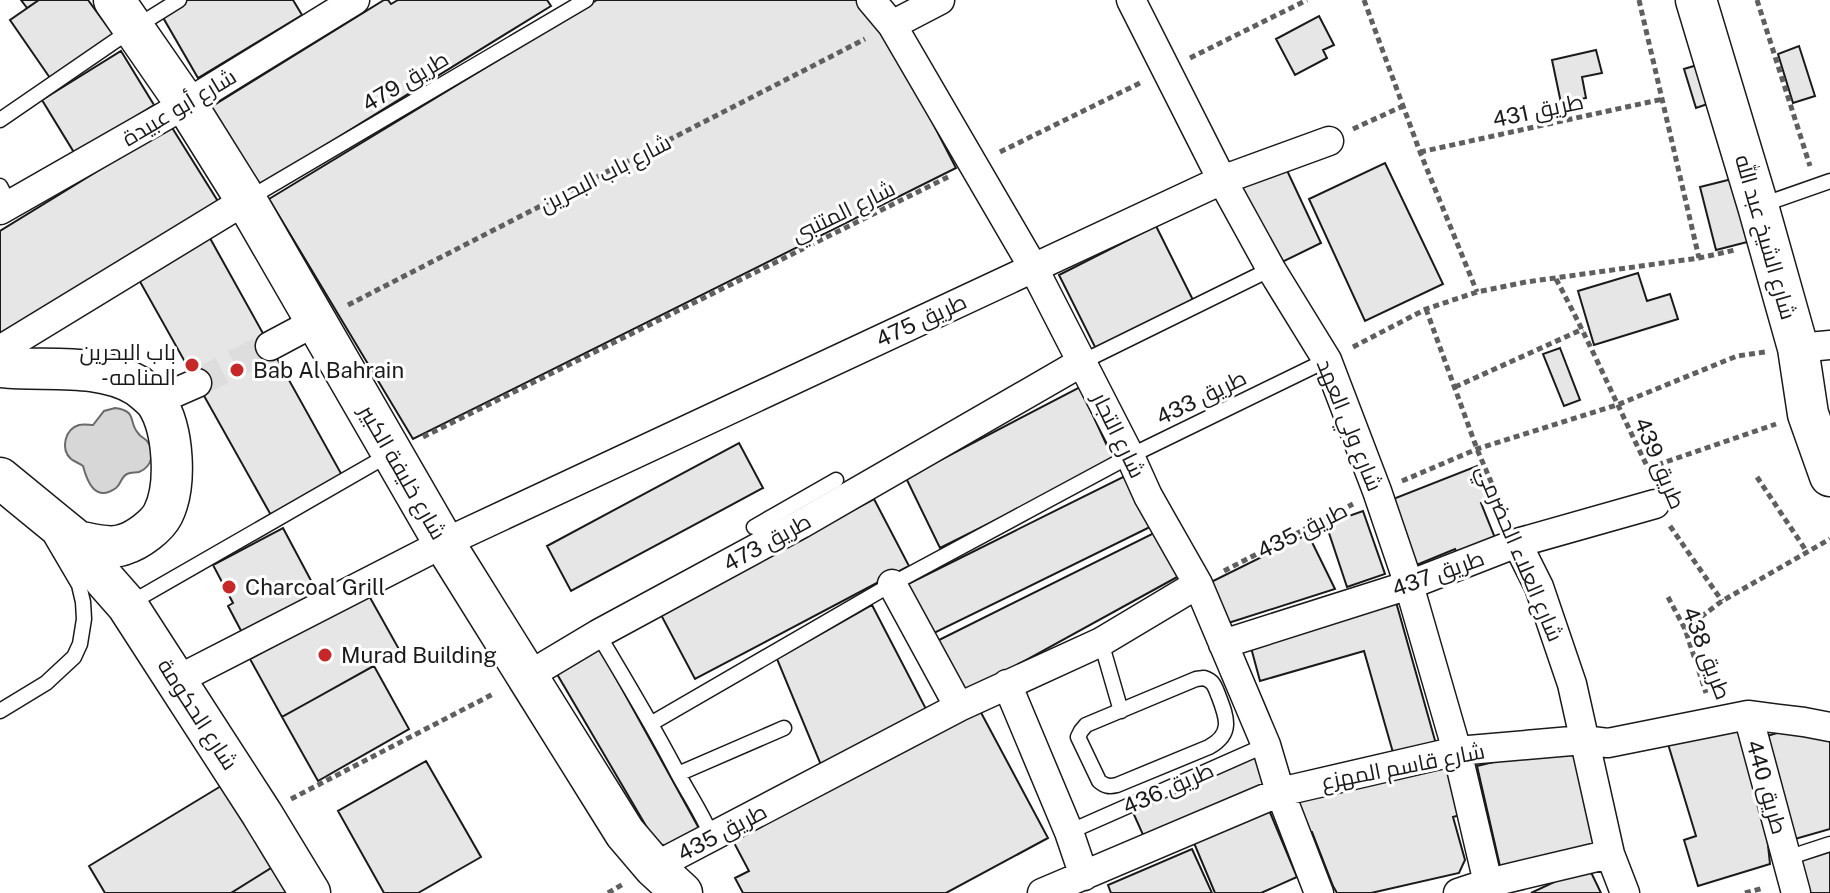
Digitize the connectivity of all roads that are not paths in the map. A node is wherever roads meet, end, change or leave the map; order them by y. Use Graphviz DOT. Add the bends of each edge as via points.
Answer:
graph roads {
  1 [pos="179,0"];
  2 [pos="355,0"];
  3 [pos="586,0"];
  4 [pos="871,0"];
  5 [pos="940,0"];
  6 [pos="1131,0"];
  7 [pos="1696,0"];
  8 [pos="124,14"];
  9 [pos="892,25"];
  10 [pos="186,104"];
  11 [pos="0,120"];
  12 [pos="1329,141"];
  13 [pos="1222,180"];
  14 [pos="1823,183"];
  15 [pos="3,200"];
  16 [pos="246,200"];
  17 [pos="1763,224"];
  18 [pos="1033,267"];
  19 [pos="1271,269"];
  20 [pos="315,322"];
  21 [pos="270,346"];
  22 [pos="1814,347"];
  23 [pos="0,350"];
  24 [pos="1327,360"];
  25 [pos="1082,362"];
  26 [pos="0,367"];
  27 [pos="197,383"];
  28 [pos="156,401"];
  29 [pos="393,452"];
  30 [pos="1130,456"];
  31 [pos="1830,476"];
  32 [pos="836,480"];
  33 [pos="11,487"];
  34 [pos="1655,504"];
  35 [pos="796,515"];
  36 [pos="754,527"];
  37 [pos="77,541"];
  38 [pos="444,543"];
  39 [pos="1517,543"];
  40 [pos="892,584"];
  41 [pos="1198,584"];
  42 [pos="1409,585"];
  43 [pos="127,605"];
  44 [pos="598,634"];
  45 [pos="1101,642"];
  46 [pos="1223,644"];
  47 [pos="526,677"];
  48 [pos="177,680"];
  49 [pos="1007,684"];
  50 [pos="959,707"];
  51 [pos="0,711"];
  52 [pos="1121,711"];
  53 [pos="1748,715"];
  54 [pos="652,723"];
  55 [pos="1830,727"];
  56 [pos="784,728"];
  57 [pos="1583,740"];
  58 [pos="1266,745"];
  59 [pos="1457,751"];
  60 [pos="678,774"];
  61 [pos="1280,792"];
  62 [pos="1069,832"];
  63 [pos="712,837"];
  64 [pos="1830,844"];
  65 [pos="1610,854"];
  66 [pos="1787,858"];
  67 [pos="1084,876"];
  68 [pos="668,880"];
  69 [pos="1471,889"];
  70 [pos="1309,890"];
  71 [pos="310,893"];
  72 [pos="1042,893"];
  73 [pos="1625,893"];
  74 [pos="1796,893"];
  1 -- 8 [label="lane"];
  2 -- 10 [label="street, شارع أبو عبيدة"];
  3 -- 16 [label="lane, طريق 479"];
  4 -- 9 [label="street, شارع التجار"];
  5 -- 9 [label="street"];
  6 -- 13 [label="street, شارع ولي العهد"];
  7 -- 17 [label="street, شارع الشيخ عبد الله"];
  8 -- 10 [label="street, شارع خليفة الكبير"];
  8 -- 11 [label="lane"];
  9 -- 18 [label="street, شارع التجار"];
  10 -- 15 [label="street, شارع أبو عبيدة"];
  10 -- 16 [label="street, شارع خليفة الكبير"];
  12 -- 13 [label="street, طريق 475"];
  13 -- 18 [label="street, طريق 475"];
  13 -- 19 [label="street, شارع ولي العهد"];
  14 -- 17 [label="lane"];
  16 -- 20 [label="street, شارع خليفة الكبير"];
  16 -- 23 [label="street"];
  17 -- 22 [label="street, شارع الشيخ عبد الله"];
  18 -- 25 [label="street, شارع التجار"];
  18 -- 38 [label="street, طريق 475"];
  19 -- 24 [label="street, شارع ولي العهد"];
  19 -- 25 [label="lane, طريق 473"];
  20 -- 21 [label="street"];
  20 -- 29 [label="street, شارع خليفة الكبير"];
  22 -- 31 [label="street, شارع الشيخ عبد الله" via="1808,414"];
  24 -- 30 [label="lane, طريق 433"];
  24 -- 42 [label="street, شارع ولي العهد"];
  25 -- 30 [label="street, شارع التجار"];
  25 -- 35 [label="street, طريق 473"];
  26 -- 28 [label="street" via="68,368 116,377"];
  27 -- 28 [label="street"];
  28 -- 37 [label="street" via="171,455 172,489 162,517 124,545"];
  29 -- 38 [label="street, شارع خليفة الكبير"];
  29 -- 43 [label="lane"];
  30 -- 40 [label="lane, طريق 433"];
  30 -- 41 [label="street, شارع التجار"];
  32 -- 35 [label="lane"];
  33 -- 37 [label="street, شارع الحكومة"];
  33 -- 51 [label="lane" via="79,585 84,619 74,657 46,683"];
  34 -- 39 [label="street, طريق 437"];
  35 -- 36 [label="lane"];
  35 -- 44 [label="street, طريق 473"];
  37 -- 43 [label="street, شارع الحكومة"];
  38 -- 47 [label="street, شارع خليفة الكبير"];
  38 -- 48 [label="street, طريق 475"];
  39 -- 42 [label="street, طريق 437"];
  39 -- 57 [label="street, شارع العلاء الحضرمي" via="1554,629"];
  40 -- 50 [label="street"];
  40 -- 54 [label="lane, طريق 433"];
  41 -- 45 [label="street, طريق 435"];
  41 -- 46 [label="street, شارع التجار"];
  42 -- 46 [label="street, طريق 437"];
  42 -- 59 [label="street, شارع ولي العهد"];
  43 -- 48 [label="street, شارع الحكومة"];
  44 -- 47 [label="street, طريق 473"];
  44 -- 54 [label="lane"];
  45 -- 49 [label="street, طريق 435"];
  45 -- 52 [label="lane"];
  46 -- 58 [label="street, شارع التجار"];
  47 -- 68 [label="street, شارع خليفة الكبير" via="625,833"];
  48 -- 71 [label="street, شارع الحكومة"];
  49 -- 50 [label="street, طريق 435"];
  49 -- 62 [label="street"];
  50 -- 63 [label="street, طريق 435"];
  52 -- 52 [label="lane" via="1204,678 1213,683 1226,715 1225,731 1209,747 1111,787 1099,781 1078,737 1086,725"];
  53 -- 55 [label="street, شارع قاسم المهزع"];
  53 -- 57 [label="street, شارع قاسم المهزع" via="1608,743"];
  53 -- 66 [label="street, طريق 440"];
  54 -- 60 [label="lane"];
  56 -- 60 [label="lane"];
  57 -- 59 [label="street, شارع قاسم المهزع"];
  57 -- 65 [label="street, شارع العلاء الحضرمي"];
  58 -- 61 [label="street, شارع التجار"];
  58 -- 62 [label="lane, طريق 436"];
  59 -- 61 [label="street, شارع قاسم المهزع"];
  59 -- 69 [label="street, شارع ولي العهد"];
  60 -- 63 [label="lane"];
  61 -- 67 [label="street, شارع قاسم المهزع"];
  61 -- 70 [label="street, شارع التجار"];
  62 -- 67 [label="street"];
  63 -- 68 [label="street, طريق 435"];
  64 -- 66 [label="lane, طريق 440"];
  65 -- 69 [label="street"];
  65 -- 73 [label="street, شارع العلاء الحضرمي"];
  66 -- 74 [label="street, طريق 440"];
  67 -- 72 [label="street, شارع قاسم المهزع"];
}
